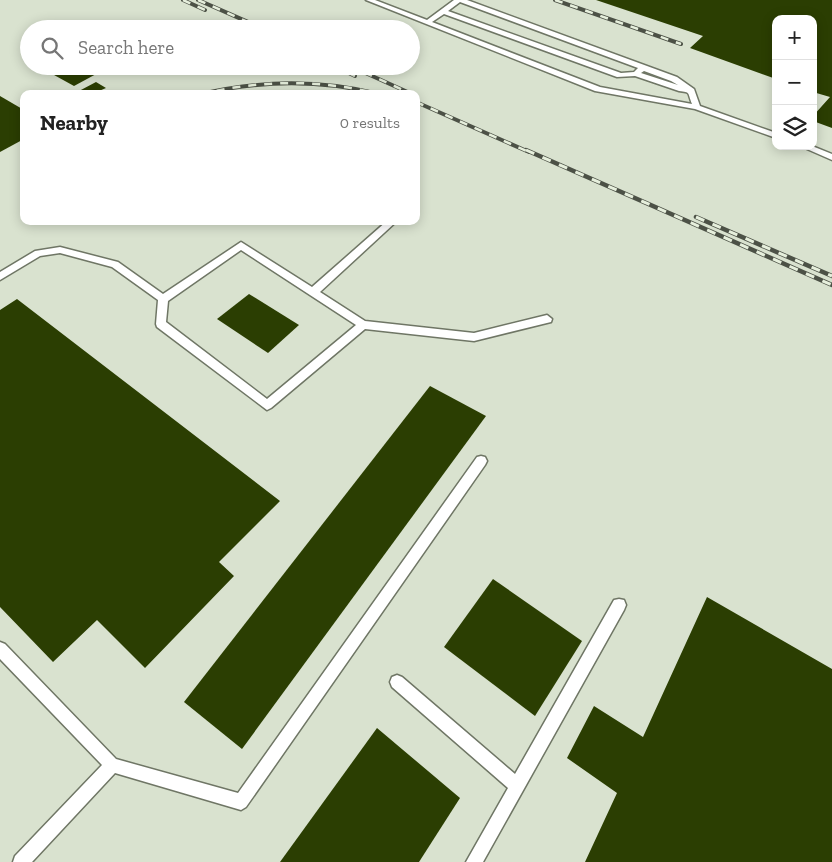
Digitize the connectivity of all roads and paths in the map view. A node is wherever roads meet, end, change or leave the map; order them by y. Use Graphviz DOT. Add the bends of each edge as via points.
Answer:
graph roads {
  1 [pos="369,0"];
  2 [pos="460,0"];
  3 [pos="444,11"];
  4 [pos="419,20"];
  5 [pos="420,20"];
  6 [pos="427,23"];
  7 [pos="644,67"];
  8 [pos="636,74"];
  9 [pos="691,92"];
  10 [pos="697,107"];
  11 [pos="772,135"];
  12 [pos="814,150"];
  13 [pos="832,157"];
  14 [pos="388,225"];
  15 [pos="0,277"];
  16 [pos="313,292"];
  17 [pos="163,298"];
  18 [pos="547,319"];
  19 [pos="363,325"];
  20 [pos="481,462"];
  21 [pos="619,605"];
  22 [pos="0,649"];
  23 [pos="397,682"];
  24 [pos="112,765"];
  25 [pos="516,785"];
  26 [pos="21,862"];
  27 [pos="474,862"];
  1 -- 4 [label="lane"];
  2 -- 3 [label="lane"];
  2 -- 7 [label="lane"];
  3 -- 6 [label="lane"];
  3 -- 8 [label="lane" via="620,76"];
  5 -- 6 [label="lane"];
  6 -- 10 [label="lane" via="598,89"];
  7 -- 8 [label="lane"];
  7 -- 9 [label="lane" via="674,79"];
  8 -- 9 [label="lane"];
  9 -- 10 [label="lane"];
  10 -- 11 [label="lane"];
  12 -- 13 [label="lane"];
  14 -- 16 [label="lane"];
  15 -- 17 [label="lane" via="38,253 60,250 115,264"];
  16 -- 17 [label="lane" via="241,245"];
  16 -- 19 [label="lane"];
  17 -- 19 [label="lane" via="161,324 267,405"];
  18 -- 19 [label="lane" via="474,338"];
  20 -- 24 [label="lane" via="241,802"];
  21 -- 25 [label="lane"];
  22 -- 24 [label="lane"];
  23 -- 25 [label="lane"];
  24 -- 26 [label="lane"];
  25 -- 27 [label="lane"];
}
